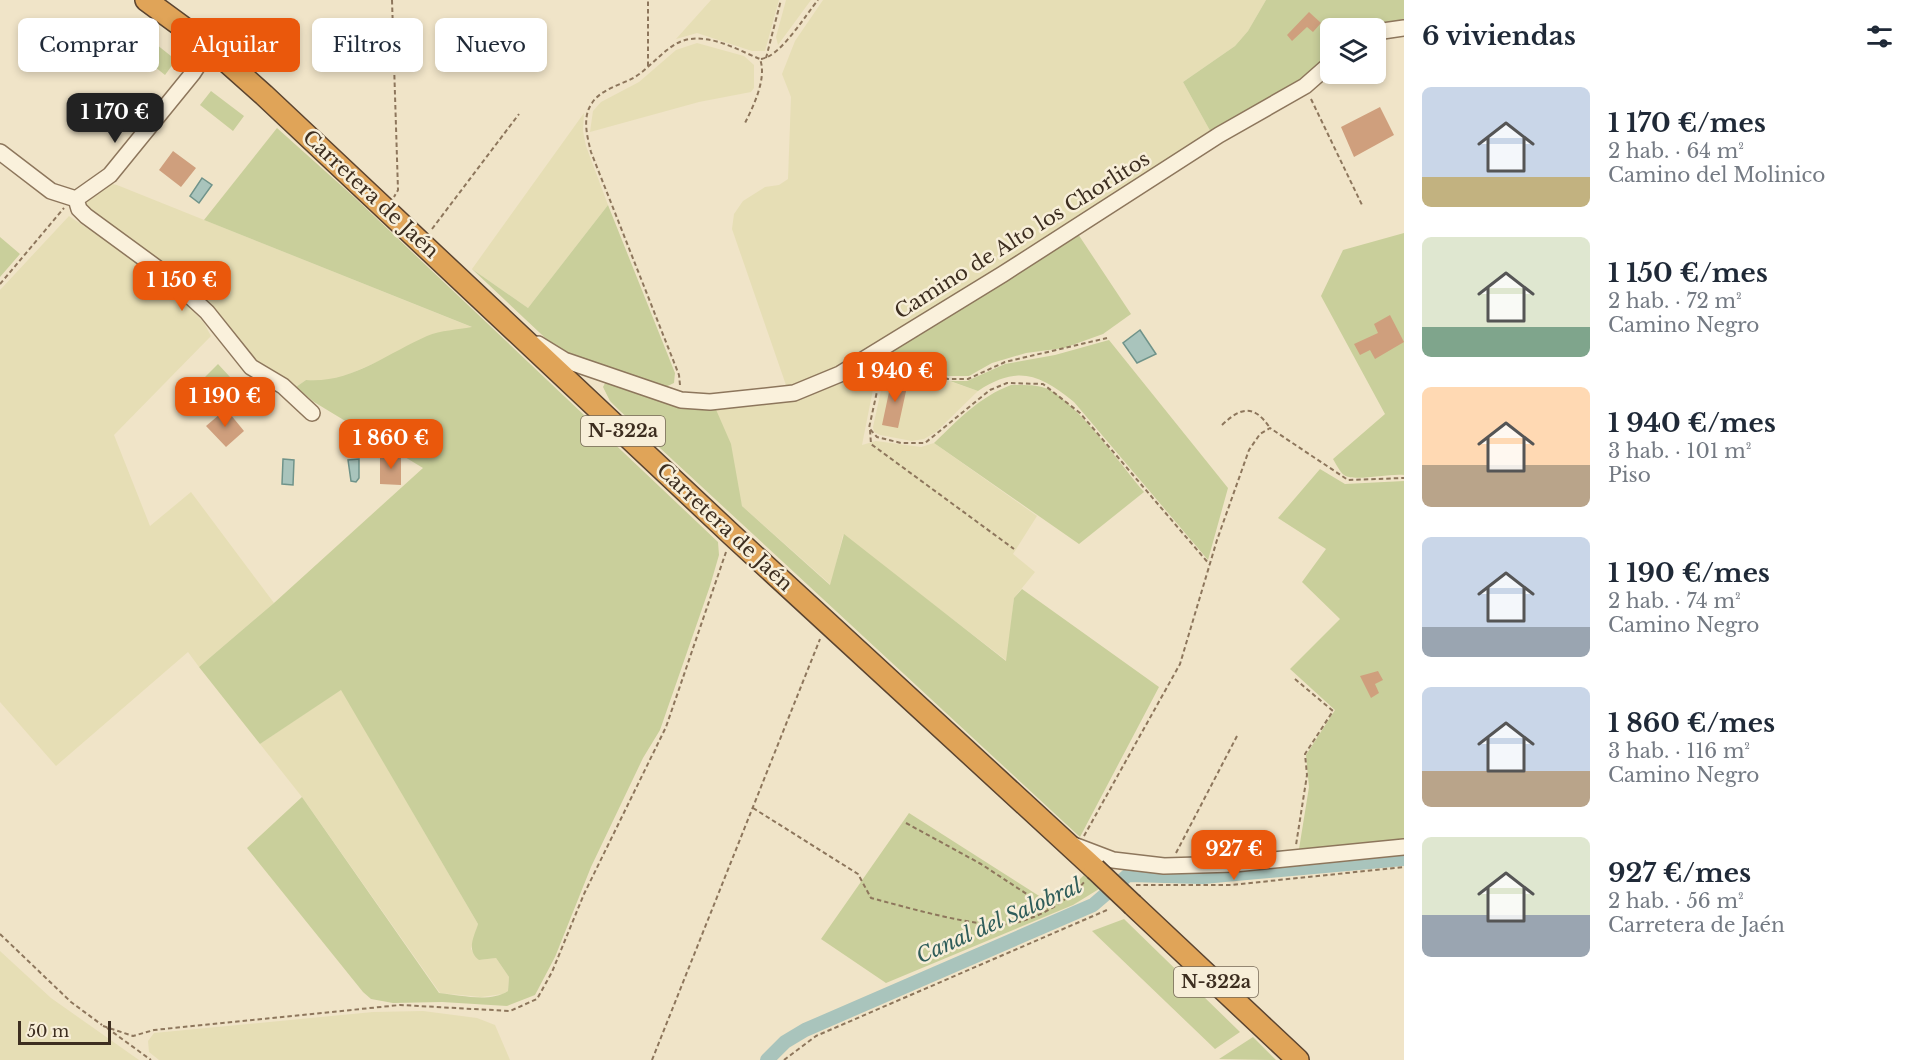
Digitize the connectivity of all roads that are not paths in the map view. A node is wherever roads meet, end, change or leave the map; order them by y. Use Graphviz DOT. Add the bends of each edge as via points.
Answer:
graph roads {
  1 [pos="146,0"];
  2 [pos="171,18"];
  3 [pos="1404,28"];
  4 [pos="1386,31"];
  5 [pos="194,72"];
  6 [pos="237,72"];
  7 [pos="1320,73"];
  8 [pos="0,152"];
  9 [pos="76,199"];
  10 [pos="518,331"];
  11 [pos="312,413"];
  12 [pos="1073,844"];
  13 [pos="1404,847"];
  14 [pos="1298,1060"];
  1 -- 2 [label="highway, Carretera de Jaén / N-322a"];
  3 -- 4 [label="street"];
  5 -- 9 [label="street" via="110,175"];
  6 -- 10 [label="highway, Carretera de Jaén / N-322a"];
  7 -- 10 [label="street, Camino de Alto los Chorlitos" via="1305,86 1219,135 1003,274 819,385 794,393 710,402 681,400 564,360"];
  8 -- 9 [label="street" via="51,191"];
  9 -- 11 [label="street" via="86,216 168,276 207,312 251,367 283,386"];
  10 -- 12 [label="highway, Carretera de Jaén / N-322a" via="732,535"];
  12 -- 13 [label="street" via="1113,860 1169,866 1234,864"];
  12 -- 14 [label="highway, Carretera de Jaén / N-322a, bridge" via="1095,869 1134,895"];
}
